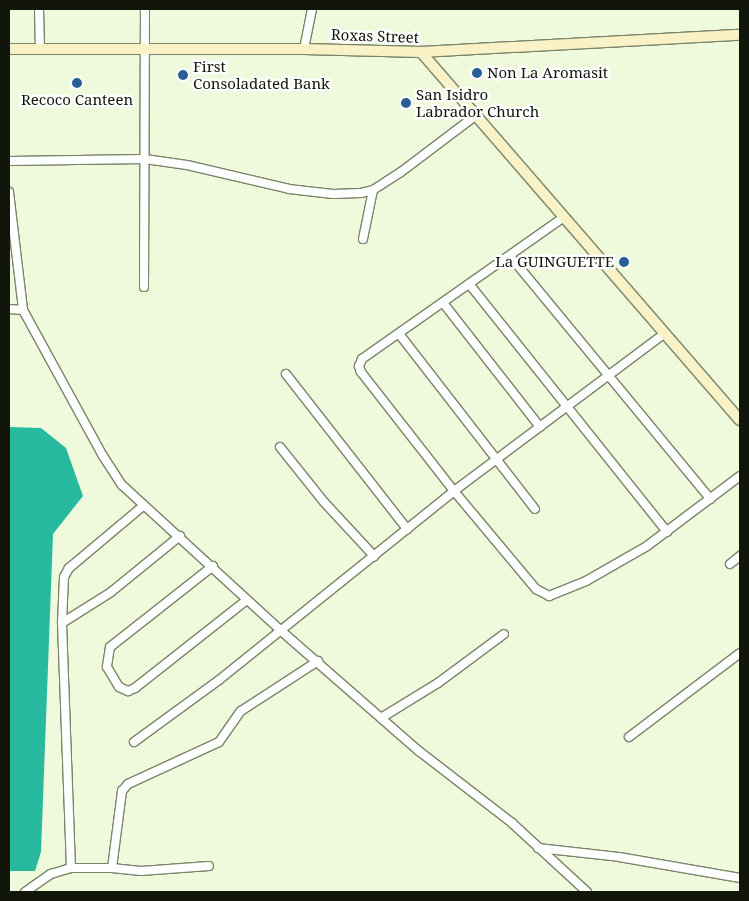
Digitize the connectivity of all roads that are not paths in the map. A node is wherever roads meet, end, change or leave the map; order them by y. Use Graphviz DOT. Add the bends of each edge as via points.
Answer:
graph roads {
  1 [pos="39,9"];
  2 [pos="145,9"];
  3 [pos="312,9"];
  4 [pos="740,35"];
  5 [pos="304,48"];
  6 [pos="9,49"];
  7 [pos="40,49"];
  8 [pos="144,49"];
  9 [pos="421,52"];
  10 [pos="475,116"];
  11 [pos="145,159"];
  12 [pos="9,161"];
  13 [pos="373,190"];
  14 [pos="9,192"];
  15 [pos="564,217"];
  16 [pos="363,239"];
  17 [pos="510,256"];
  18 [pos="470,285"];
  19 [pos="144,286"];
  20 [pos="444,304"];
  21 [pos="9,310"];
  22 [pos="23,310"];
  23 [pos="664,334"];
  24 [pos="400,335"];
  25 [pos="286,374"];
  26 [pos="606,377"];
  27 [pos="566,408"];
  28 [pos="740,420"];
  29 [pos="540,427"];
  30 [pos="280,447"];
  31 [pos="496,459"];
  32 [pos="740,476"];
  33 [pos="454,491"];
  34 [pos="710,499"];
  35 [pos="143,506"];
  36 [pos="534,509"];
  37 [pos="407,529"];
  38 [pos="667,532"];
  39 [pos="180,536"];
  40 [pos="374,556"];
  41 [pos="740,556"];
  42 [pos="730,564"];
  43 [pos="212,566"];
  44 [pos="247,600"];
  45 [pos="62,623"];
  46 [pos="279,629"];
  47 [pos="504,634"];
  48 [pos="740,652"];
  49 [pos="318,661"];
  50 [pos="381,718"];
  51 [pos="629,737"];
  52 [pos="134,742"];
  53 [pos="538,848"];
  54 [pos="209,866"];
  55 [pos="70,868"];
  56 [pos="112,868"];
  57 [pos="740,878"];
  58 [pos="25,892"];
  59 [pos="587,892"];
  1 -- 7 [label="street"];
  2 -- 8 [label="street"];
  3 -- 5 [label="street"];
  4 -- 9 [label="main road, Roxas Street"];
  5 -- 8 [label="main road, Roxas Street"];
  5 -- 9 [label="main road, Roxas Street"];
  6 -- 7 [label="main road, Roxas Street"];
  7 -- 8 [label="main road, Roxas Street"];
  8 -- 11 [label="street"];
  9 -- 10 [label="main road"];
  10 -- 13 [label="street"];
  10 -- 15 [label="main road"];
  11 -- 12 [label="street"];
  11 -- 13 [label="street" via="187,164 314,193"];
  11 -- 19 [label="street"];
  13 -- 16 [label="street"];
  14 -- 22 [label="street"];
  15 -- 17 [label="street"];
  15 -- 23 [label="main road"];
  17 -- 18 [label="street"];
  17 -- 26 [label="street"];
  18 -- 20 [label="street"];
  18 -- 27 [label="street"];
  20 -- 24 [label="street"];
  20 -- 29 [label="street"];
  21 -- 22 [label="street"];
  22 -- 35 [label="street" via="103,456 122,485"];
  23 -- 26 [label="street"];
  23 -- 28 [label="main road"];
  24 -- 31 [label="street"];
  24 -- 33 [label="street" via="362,359 360,369"];
  25 -- 37 [label="street"];
  26 -- 27 [label="street"];
  26 -- 34 [label="street"];
  27 -- 29 [label="street"];
  27 -- 38 [label="street"];
  29 -- 31 [label="street"];
  30 -- 40 [label="street" via="324,502"];
  31 -- 33 [label="street"];
  31 -- 36 [label="street"];
  32 -- 34 [label="street"];
  33 -- 37 [label="street"];
  33 -- 38 [label="street" via="536,589 549,596 586,582"];
  34 -- 38 [label="street"];
  35 -- 39 [label="street"];
  35 -- 45 [label="street" via="69,568 63,584"];
  37 -- 40 [label="street"];
  39 -- 43 [label="street"];
  39 -- 45 [label="street" via="111,592"];
  40 -- 46 [label="street"];
  41 -- 42 [label="street"];
  43 -- 44 [label="street"];
  43 -- 44 [label="street" via="110,648 107,667 119,687 128,691 135,688"];
  44 -- 46 [label="street"];
  45 -- 55 [label="street"];
  46 -- 49 [label="street"];
  46 -- 52 [label="street" via="173,716"];
  47 -- 50 [label="street" via="438,683"];
  48 -- 51 [label="street"];
  49 -- 50 [label="street"];
  49 -- 56 [label="street" via="241,711 219,742 128,784 122,792"];
  50 -- 53 [label="street"];
  53 -- 57 [label="street" via="619,857"];
  53 -- 59 [label="street"];
  54 -- 56 [label="street" via="141,871"];
  55 -- 56 [label="street"];
  55 -- 58 [label="street" via="51,874"];
}
